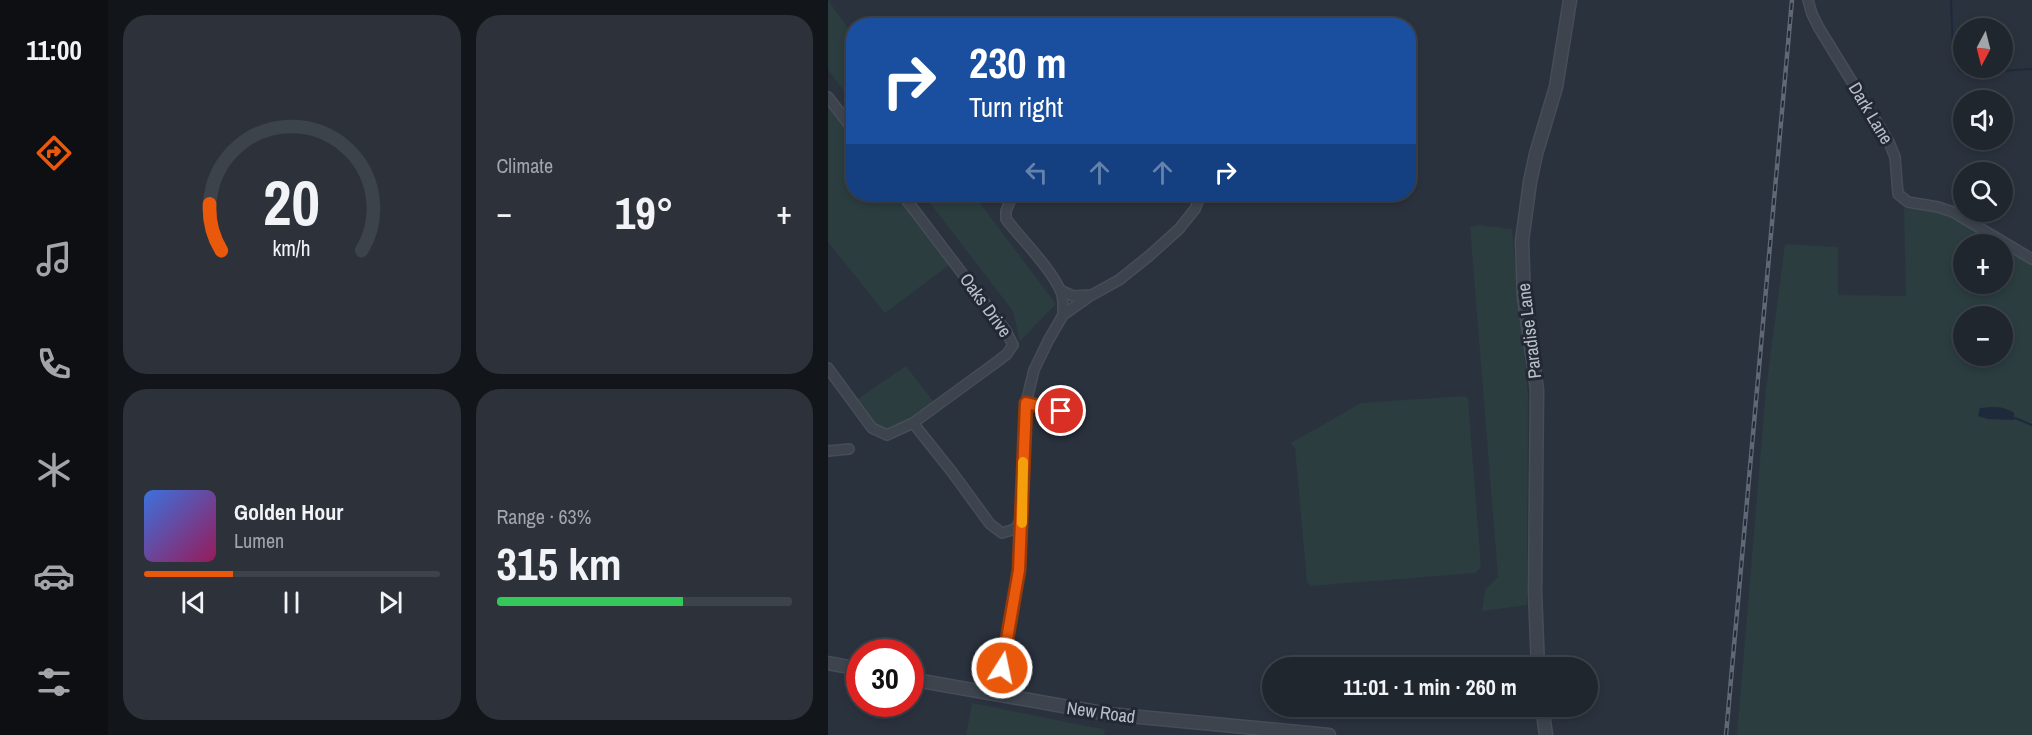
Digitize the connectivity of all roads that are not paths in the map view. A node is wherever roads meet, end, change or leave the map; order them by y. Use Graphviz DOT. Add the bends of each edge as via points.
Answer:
graph roads {
  1 [pos="1570,0"];
  2 [pos="1808,0"];
  3 [pos="828,97"];
  4 [pos="846,121"];
  5 [pos="907,201"];
  6 [pos="1010,201"];
  7 [pos="1198,201"];
  8 [pos="2032,259"];
  9 [pos="1060,290"];
  10 [pos="1094,294"];
  11 [pos="1064,315"];
  12 [pos="828,368"];
  13 [pos="1026,403"];
  14 [pos="1072,413"];
  15 [pos="913,423"];
  16 [pos="849,449"];
  17 [pos="828,452"];
  18 [pos="1022,518"];
  19 [pos="1538,657"];
  20 [pos="828,663"];
  21 [pos="846,666"];
  22 [pos="924,682"];
  23 [pos="996,695"];
  24 [pos="1544,717"];
  25 [pos="1329,735"];
  26 [pos="1546,735"];
  1 -- 19 [label="street, Paradise Lane" via="1556,87 1530,182 1522,241 1524,297 1537,390"];
  2 -- 8 [label="street, Dark Lane" via="1819,28 1889,142 1895,157 1898,194 1908,202 1953,212"];
  3 -- 4 [label="street"];
  5 -- 15 [label="street, Oaks Drive" via="1011,337 1013,345 1007,354"];
  6 -- 9 [label="street" via="1006,219"];
  7 -- 10 [label="street" via="1179,229 1119,280"];
  9 -- 10 [label="street" via="1073,296"];
  9 -- 11 [label="street"];
  10 -- 11 [label="street"];
  11 -- 13 [label="street" via="1034,370"];
  12 -- 15 [label="street, Oaks Drive" via="872,428 887,435"];
  13 -- 14 [label="street"];
  13 -- 18 [label="street"];
  15 -- 18 [label="street" via="990,524 1002,533 1015,529"];
  16 -- 17 [label="street"];
  18 -- 23 [label="street" via="1019,570"];
  20 -- 21 [label="street"];
  22 -- 23 [label="street, New Road"];
  23 -- 25 [label="street, New Road" via="1108,714"];
  24 -- 26 [label="street"];
}
